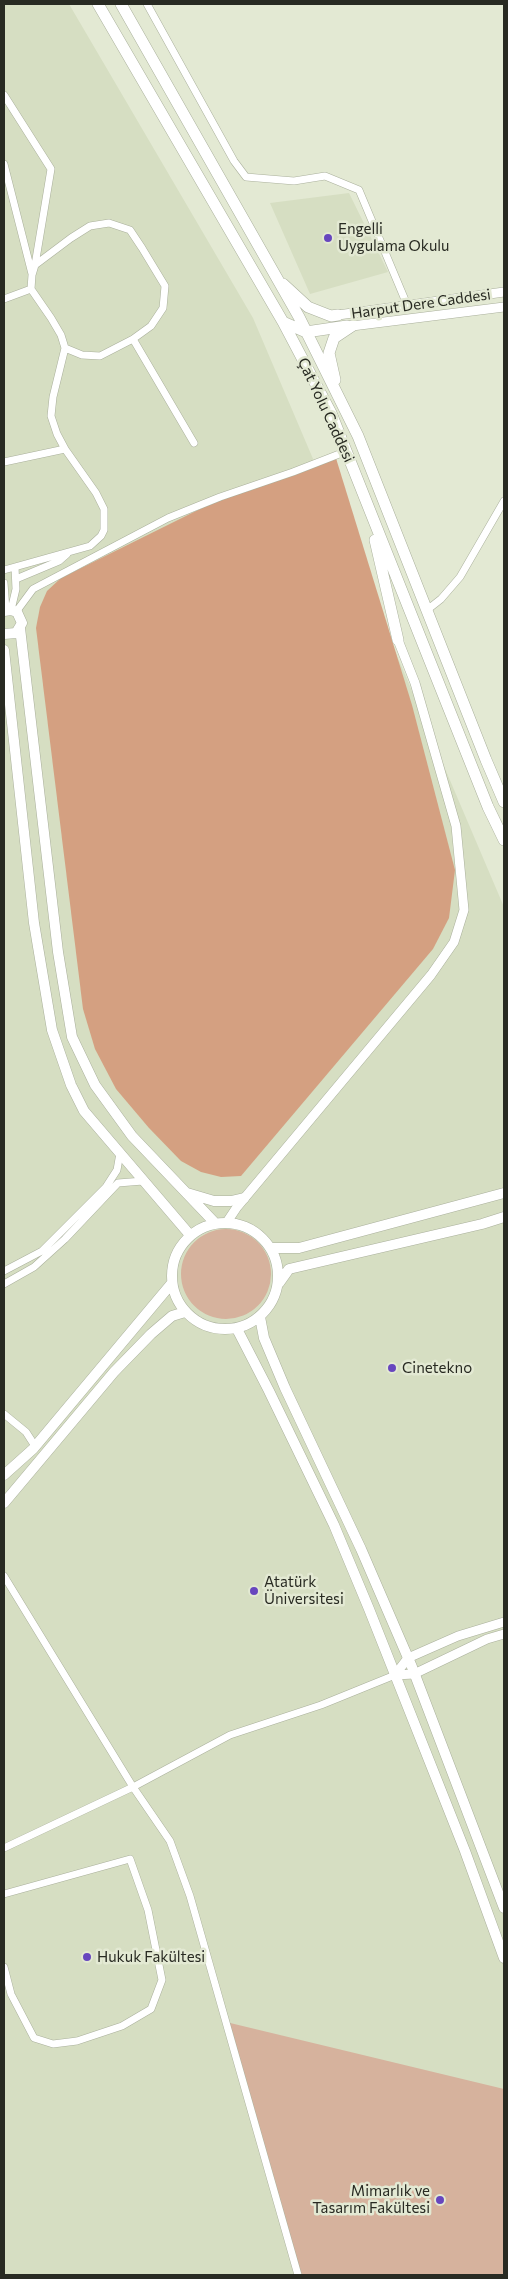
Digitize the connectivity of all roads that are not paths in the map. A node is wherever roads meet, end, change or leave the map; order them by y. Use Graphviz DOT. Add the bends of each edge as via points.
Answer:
graph roads {
  1 [pos="98,4"];
  2 [pos="121,4"];
  3 [pos="147,4"];
  4 [pos="4,95"];
  5 [pos="4,164"];
  6 [pos="36,265"];
  7 [pos="32,275"];
  8 [pos="279,281"];
  9 [pos="31,289"];
  10 [pos="500,293"];
  11 [pos="4,299"];
  12 [pos="408,307"];
  13 [pos="503,308"];
  14 [pos="338,316"];
  15 [pos="283,322"];
  16 [pos="352,326"];
  17 [pos="306,332"];
  18 [pos="133,339"];
  19 [pos="65,348"];
  20 [pos="336,392"];
  21 [pos="194,443"];
  22 [pos="65,449"];
  23 [pos="347,450"];
  24 [pos="4,462"];
  25 [pos="504,500"];
  26 [pos="368,509"];
  27 [pos="69,552"];
  28 [pos="15,567"];
  29 [pos="4,570"];
  30 [pos="16,579"];
  31 [pos="4,583"];
  32 [pos="427,610"];
  33 [pos="9,611"];
  34 [pos="20,628"];
  35 [pos="4,634"];
  36 [pos="398,640"];
  37 [pos="4,650"];
  38 [pos="504,802"];
  39 [pos="504,840"];
  40 [pos="120,1153"];
  41 [pos="143,1181"];
  42 [pos="186,1192"];
  43 [pos="504,1193"];
  44 [pos="244,1198"];
  45 [pos="504,1217"];
  46 [pos="227,1222"];
  47 [pos="215,1223"];
  48 [pos="190,1235"];
  49 [pos="271,1248"];
  50 [pos="4,1271"];
  51 [pos="172,1283"];
  52 [pos="4,1284"];
  53 [pos="278,1284"];
  54 [pos="185,1312"];
  55 [pos="260,1317"];
  56 [pos="237,1329"];
  57 [pos="4,1414"];
  58 [pos="36,1446"];
  59 [pos="4,1475"];
  60 [pos="4,1503"];
  61 [pos="4,1576"];
  62 [pos="504,1622"];
  63 [pos="504,1634"];
  64 [pos="408,1658"];
  65 [pos="414,1674"];
  66 [pos="395,1675"];
  67 [pos="133,1787"];
  68 [pos="4,1848"];
  69 [pos="4,1894"];
  70 [pos="504,1908"];
  71 [pos="504,1958"];
  72 [pos="4,1967"];
  73 [pos="298,2275"];
  1 -- 15 [label="highway, Çat Yolu Caddesi"];
  2 -- 8 [label="highway, Çat Yolu Caddesi"];
  3 -- 12 [label="street" via="246,177 294,181 325,176 359,190"];
  4 -- 6 [label="street" via="51,169"];
  5 -- 7 [label="street"];
  6 -- 7 [label="street"];
  6 -- 18 [label="street" via="90,226 109,223 130,230 165,286 163,308 151,326"];
  7 -- 9 [label="street"];
  8 -- 14 [label="highway" via="308,307"];
  8 -- 17 [label="highway, Çat Yolu Caddesi"];
  9 -- 11 [label="street"];
  9 -- 19 [label="street" via="61,335"];
  10 -- 12 [label="street, Harput Dere Caddesi"];
  10 -- 13 [label="street"];
  12 -- 14 [label="street, Harput Dere Caddesi"];
  13 -- 16 [label="street, Harput Dere Caddesi"];
  15 -- 17 [label="highway"];
  15 -- 23 [label="highway, Çat Yolu Caddesi"];
  16 -- 17 [label="highway"];
  16 -- 20 [label="highway" via="334,338 330,353"];
  17 -- 20 [label="highway, Çat Yolu Caddesi"];
  18 -- 19 [label="street" via="100,356 82,355"];
  18 -- 21 [label="street"];
  19 -- 22 [label="street" via="51,416"];
  20 -- 32 [label="highway, Çat Yolu Caddesi" via="358,436"];
  22 -- 24 [label="street"];
  22 -- 27 [label="street" via="96,493 104,510 105,522 96,542"];
  23 -- 26 [label="highway, Çat Yolu Caddesi"];
  23 -- 33 [label="street" via="168,518 33,589"];
  25 -- 32 [label="street" via="460,577"];
  26 -- 36 [label="highway"];
  26 -- 39 [label="highway, Çat Yolu Caddesi"];
  27 -- 28 [label="street"];
  27 -- 30 [label="street" via="59,561"];
  28 -- 29 [label="street"];
  28 -- 30 [label="street"];
  30 -- 33 [label="street"];
  31 -- 33 [label="street"];
  32 -- 38 [label="highway, Çat Yolu Caddesi"];
  33 -- 34 [label="main road" via="21,618"];
  34 -- 35 [label="main road" via="12,634"];
  34 -- 42 [label="main road" via="56,933 72,1037 95,1085 132,1136"];
  36 -- 44 [label="street" via="415,684 456,826 464,910 454,942 431,975"];
  37 -- 40 [label="main road" via="34,923 52,1030 84,1111"];
  40 -- 41 [label="main road"];
  40 -- 50 [label="street" via="117,1170 106,1187 42,1251"];
  41 -- 48 [label="main road"];
  41 -- 52 [label="street" via="118,1184 34,1267"];
  42 -- 44 [label="main road" via="214,1201"];
  42 -- 47 [label="main road"];
  43 -- 49 [label="main road" via="299,1248"];
  44 -- 46 [label="street"];
  45 -- 53 [label="main road" via="289,1269"];
  46 -- 47 [label="main road"];
  46 -- 49 [label="main road" via="250,1229"];
  47 -- 48 [label="main road"];
  48 -- 51 [label="main road" via="172,1265"];
  49 -- 53 [label="main road"];
  51 -- 54 [label="main road"];
  51 -- 58 [label="main road"];
  53 -- 55 [label="main road" via="275,1296"];
  54 -- 56 [label="main road" via="202,1325 219,1330"];
  54 -- 60 [label="main road" via="172,1316 114,1372"];
  55 -- 56 [label="main road"];
  55 -- 64 [label="main road" via="264,1338 285,1388"];
  56 -- 66 [label="main road" via="334,1525"];
  57 -- 58 [label="street" via="26,1432"];
  58 -- 59 [label="main road"];
  61 -- 67 [label="street"];
  62 -- 64 [label="street" via="458,1636"];
  63 -- 65 [label="street"];
  64 -- 65 [label="main road"];
  64 -- 66 [label="street"];
  65 -- 66 [label="street"];
  65 -- 70 [label="main road"];
  66 -- 67 [label="street" via="230,1736"];
  66 -- 71 [label="main road"];
  67 -- 68 [label="street"];
  67 -- 73 [label="street" via="170,1841 190,1896"];
  69 -- 72 [label="street" via="130,1859 148,1910 162,1980 151,2009 144,2014 122,2026 77,2041 53,2044 34,2038 12,1994"];
}
